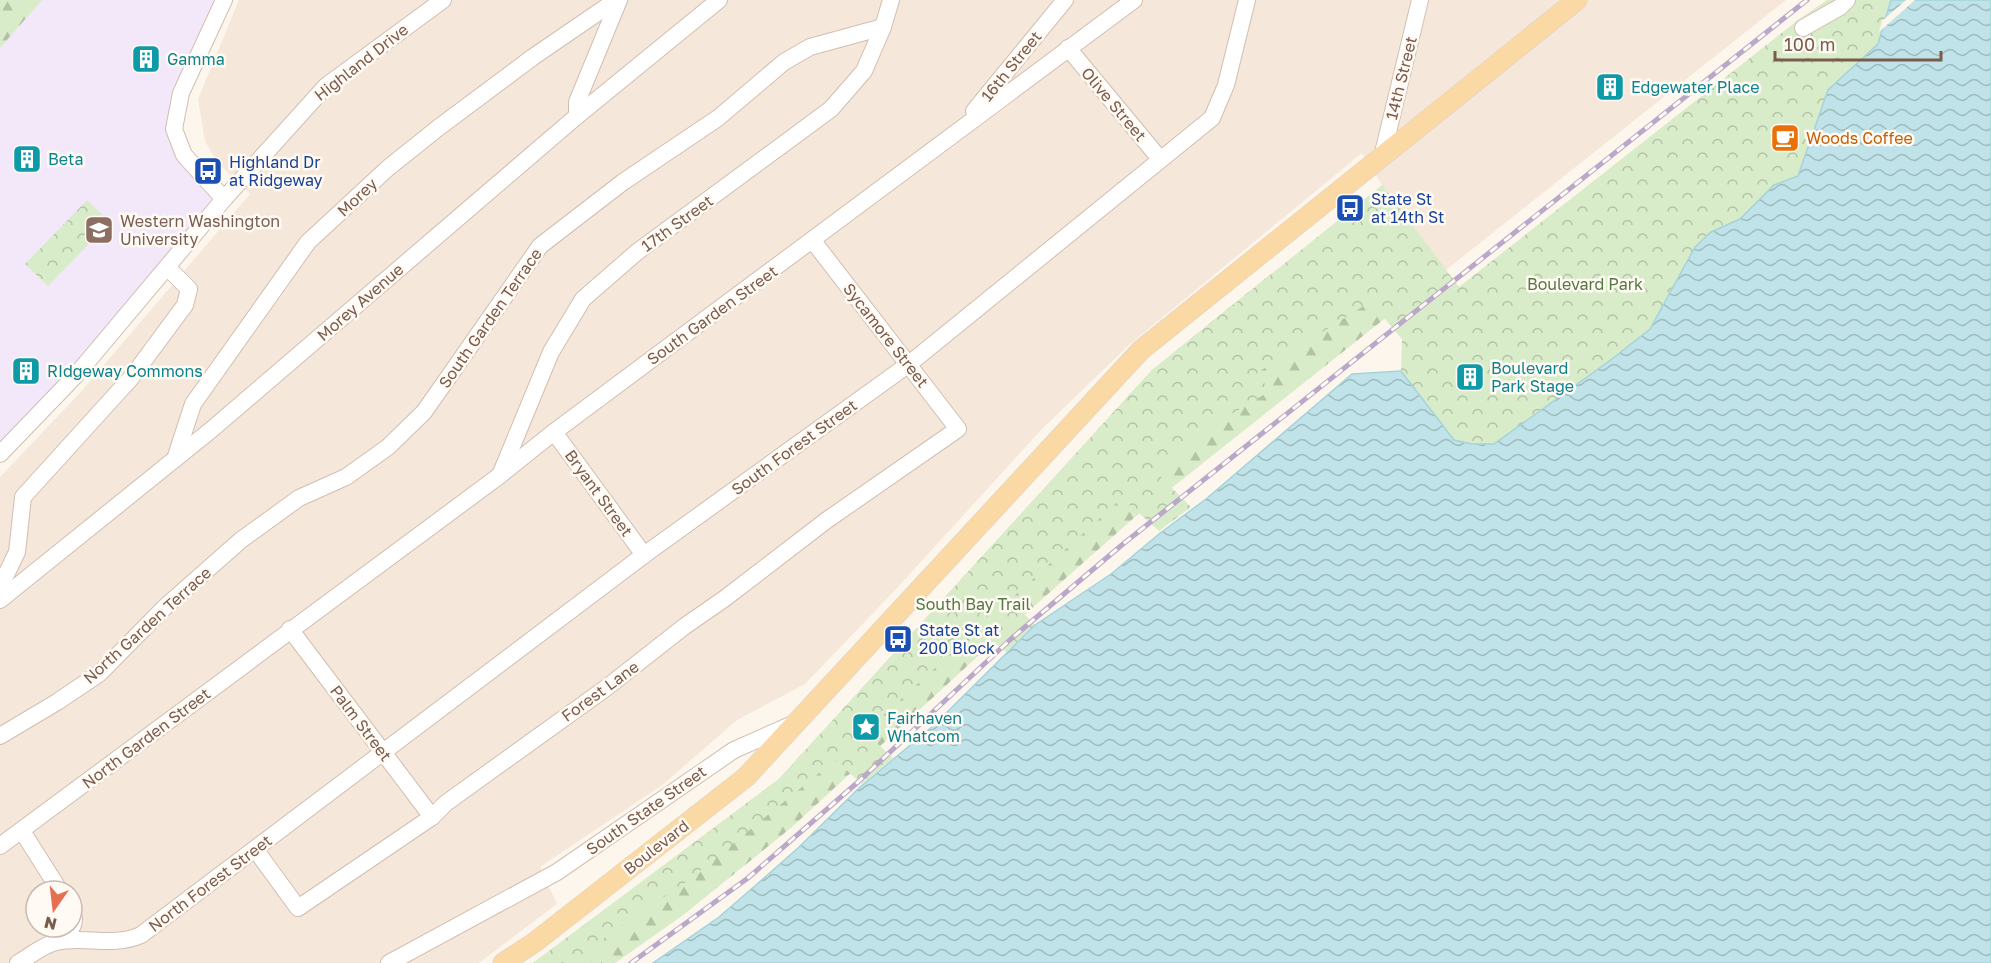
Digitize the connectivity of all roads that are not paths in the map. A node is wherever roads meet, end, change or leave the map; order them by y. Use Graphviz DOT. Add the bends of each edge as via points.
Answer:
graph roads {
  1 [pos="224,0"];
  2 [pos="443,0"];
  3 [pos="718,0"];
  4 [pos="891,0"];
  5 [pos="1065,0"];
  6 [pos="1134,0"];
  7 [pos="1246,0"];
  8 [pos="1420,0"];
  9 [pos="1577,0"];
  10 [pos="1847,0"];
  11 [pos="618,3"];
  12 [pos="883,27"];
  13 [pos="1803,28"];
  14 [pos="1068,48"];
  15 [pos="577,116"];
  16 [pos="957,132"];
  17 [pos="1382,157"];
  18 [pos="1160,159"];
  19 [pos="224,199"];
  20 [pos="813,241"];
  21 [pos="167,267"];
  22 [pos="909,364"];
  23 [pos="958,429"];
  24 [pos="554,432"];
  25 [pos="0,454"];
  26 [pos="175,459"];
  27 [pos="500,476"];
  28 [pos="230,550"];
  29 [pos="644,555"];
  30 [pos="0,587"];
  31 [pos="0,600"];
  32 [pos="290,629"];
  33 [pos="798,721"];
  34 [pos="0,736"];
  35 [pos="384,753"];
  36 [pos="432,818"];
  37 [pos="22,831"];
  38 [pos="0,846"];
  39 [pos="255,849"];
  40 [pos="52,879"];
  41 [pos="84,925"];
  42 [pos="58,939"];
  43 [pos="105,942"];
  44 [pos="50,944"];
  45 [pos="18,963"];
  46 [pos="389,963"];
  47 [pos="503,963"];
  1 -- 19 [label="street" via="181,93 174,129 184,155"];
  2 -- 19 [label="street, Highland Drive" via="326,86"];
  3 -- 15 [label="street, Morey Avenue"];
  4 -- 12 [label="street, 17th Street"];
  5 -- 16 [label="street, 16th Street"];
  6 -- 14 [label="street, South Garden Street"];
  7 -- 18 [label="street, South Forest Street" via="1227,85 1212,118"];
  8 -- 17 [label="street, 14th Street"];
  9 -- 17 [label="main road, Boulevard"];
  10 -- 13 [label="street"];
  11 -- 15 [label="street" via="577,102"];
  11 -- 26 [label="street, Morey" via="533,57 438,128 308,242 193,404"];
  12 -- 27 [label="street, 17th Street" via="864,71 831,109 637,252 583,299 550,352"];
  12 -- 28 [label="street, South Garden Terrace" via="810,47 784,62 718,118 623,182 540,246 424,411 395,440 346,477 298,498"];
  14 -- 16 [label="street, South Garden Street"];
  14 -- 18 [label="street, Olive Street"];
  15 -- 26 [label="street, Morey Avenue"];
  16 -- 20 [label="street, South Garden Street"];
  17 -- 33 [label="main road, Boulevard" via="1141,350"];
  18 -- 22 [label="street, South Forest Street"];
  19 -- 21 [label="street, Highland Drive"];
  20 -- 22 [label="street, Sycamore Street"];
  20 -- 24 [label="street, South Garden Street"];
  21 -- 25 [label="street, Highland Drive" via="77,374"];
  21 -- 30 [label="street" via="189,289 185,305 131,378 23,497 17,552"];
  22 -- 23 [label="street, Sycamore Street"];
  22 -- 29 [label="street, South Forest Street"];
  23 -- 36 [label="street, Forest Lane" via="827,520 606,688 446,803"];
  24 -- 27 [label="street, South Garden Street"];
  24 -- 29 [label="street, Bryant Street"];
  26 -- 31 [label="street, Morey Avenue"];
  27 -- 32 [label="street, South Garden Street"];
  28 -- 34 [label="street, North Garden Terrace" via="165,607 100,673"];
  29 -- 35 [label="street, South Forest Street"];
  32 -- 35 [label="street, Palm Street"];
  32 -- 37 [label="street, North Garden Street"];
  33 -- 46 [label="street, South State Street" via="734,750 557,872"];
  33 -- 47 [label="main road, Boulevard" via="746,777"];
  35 -- 36 [label="street, Palm Street"];
  35 -- 39 [label="street, North Forest Street"];
  36 -- 39 [label="street, Forest Lane" via="298,908"];
  37 -- 38 [label="street, North Garden Street"];
  37 -- 40 [label="street"];
  39 -- 43 [label="street, North Forest Street" via="141,935"];
  41 -- 43 [label="street"];
  42 -- 44 [label="street"];
  43 -- 44 [label="street, North Forest Street"];
  44 -- 45 [label="street, North Forest Street"];
}
